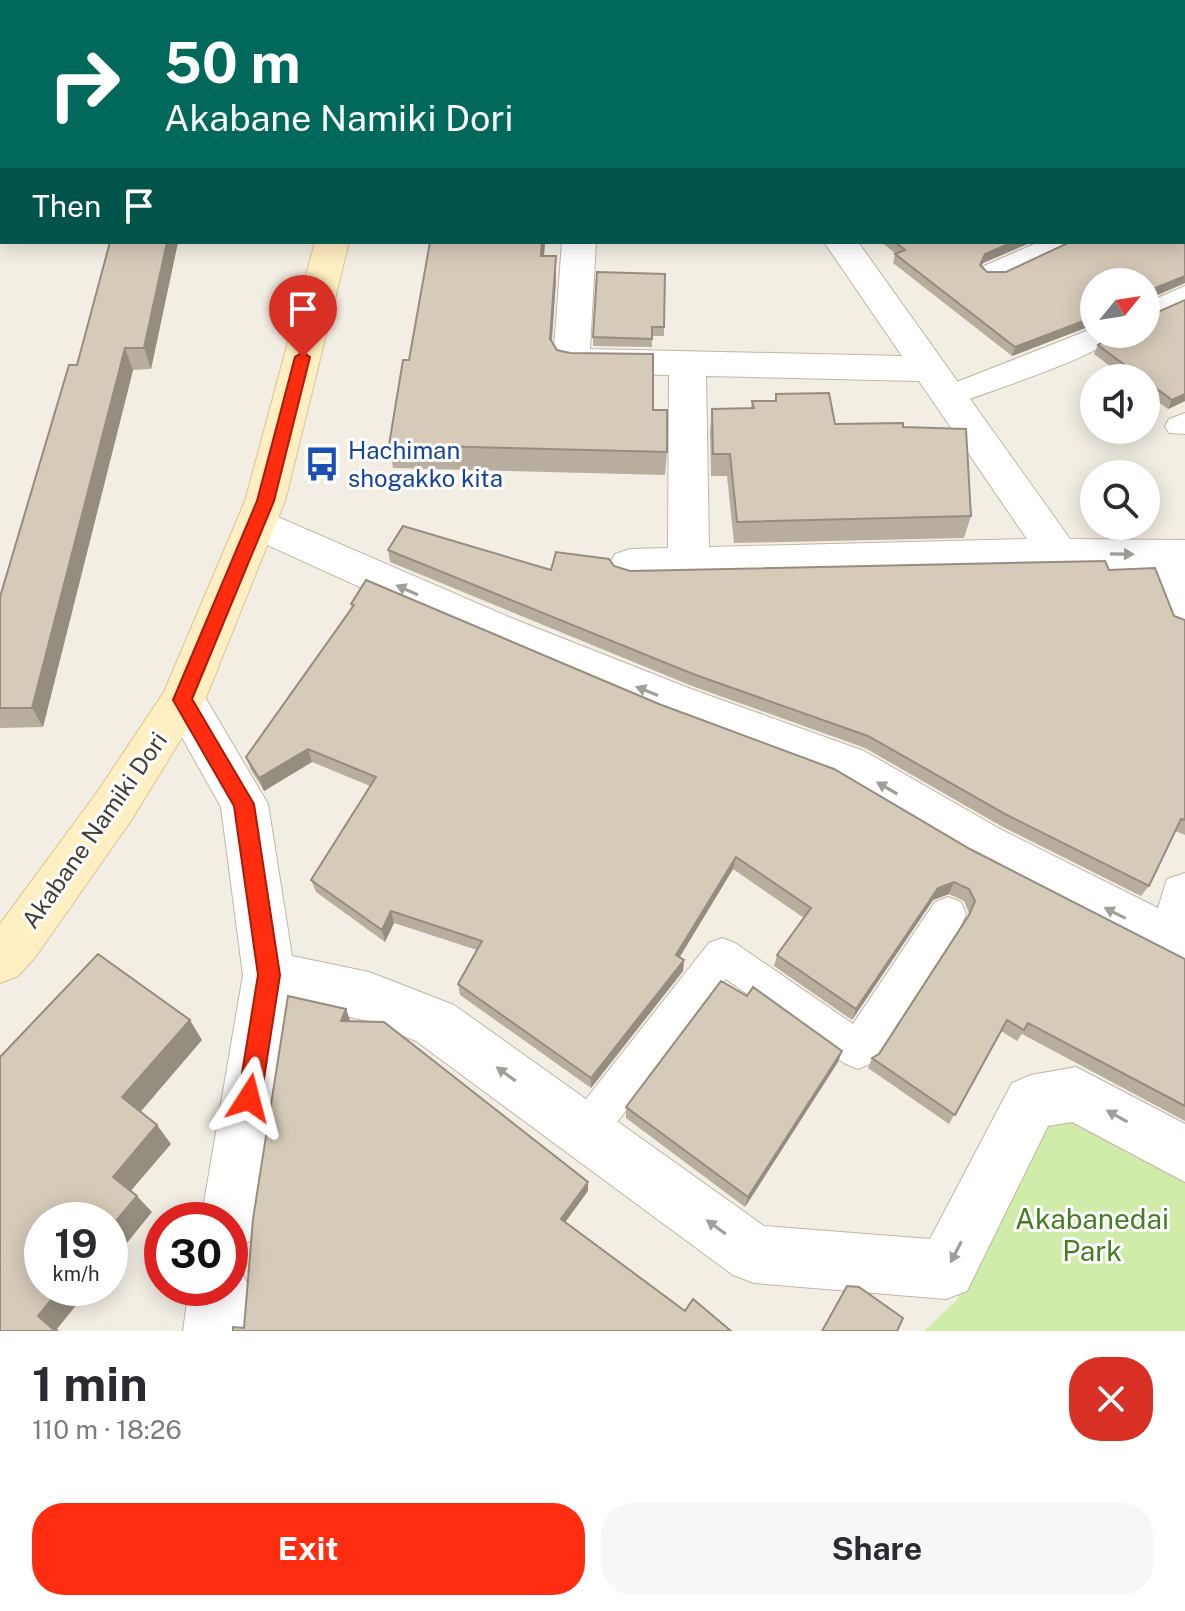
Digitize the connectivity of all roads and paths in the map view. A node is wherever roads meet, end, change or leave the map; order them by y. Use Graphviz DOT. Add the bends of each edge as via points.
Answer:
graph roads {
  1 [pos="331,244"];
  2 [pos="579,244"];
  3 [pos="842,244"];
  4 [pos="1056,244"];
  5 [pos="993,272"];
  6 [pos="1185,294"];
  7 [pos="1160,306"];
  8 [pos="1080,345"];
  9 [pos="687,365"];
  10 [pos="940,382"];
  11 [pos="257,523"];
  12 [pos="1059,554"];
  13 [pos="1174,555"];
  14 [pos="689,564"];
  15 [pos="630,565"];
  16 [pos="1185,615"];
  17 [pos="183,700"];
  18 [pos="1185,895"];
  19 [pos="948,914"];
  20 [pos="6,943"];
  21 [pos="1182,946"];
  22 [pos="269,975"];
  23 [pos="585,1132"];
  24 [pos="1185,1154"];
  25 [pos="233,1202"];
  26 [pos="216,1306"];
  27 [pos="213,1331"];
  1 -- 11 [label="street, Akabane Namiki Dori"];
  2 -- 9 [label="street" via="571,361"];
  3 -- 10 [label="street"];
  4 -- 5 [label="lane"];
  6 -- 7 [label="lane"];
  8 -- 10 [label="lane"];
  9 -- 10 [label="street"];
  9 -- 14 [label="street"];
  10 -- 12 [label="street"];
  11 -- 17 [label="street, Akabane Namiki Dori"];
  21 -- 11 [label="street, one-way" via="983,844 848,765 496,630"];
  12 -- 13 [label="street, one-way"];
  12 -- 14 [label="street"];
  13 -- 16 [label="street"];
  14 -- 15 [label="street"];
  17 -- 20 [label="street, Akabane Namiki Dori" via="115,805"];
  17 -- 22 [label="street" via="244,804"];
  18 -- 21 [label="street"];
  19 -- 23 [label="lane" via="858,1050 722,955"];
  23 -- 22 [label="street, one-way" via="435,1023 369,997"];
  22 -- 25 [label="street"];
  24 -- 23 [label="street, one-way" via="1076,1094 1031,1102 946,1270 754,1254"];
  26 -- 27 [label="street"];
}
